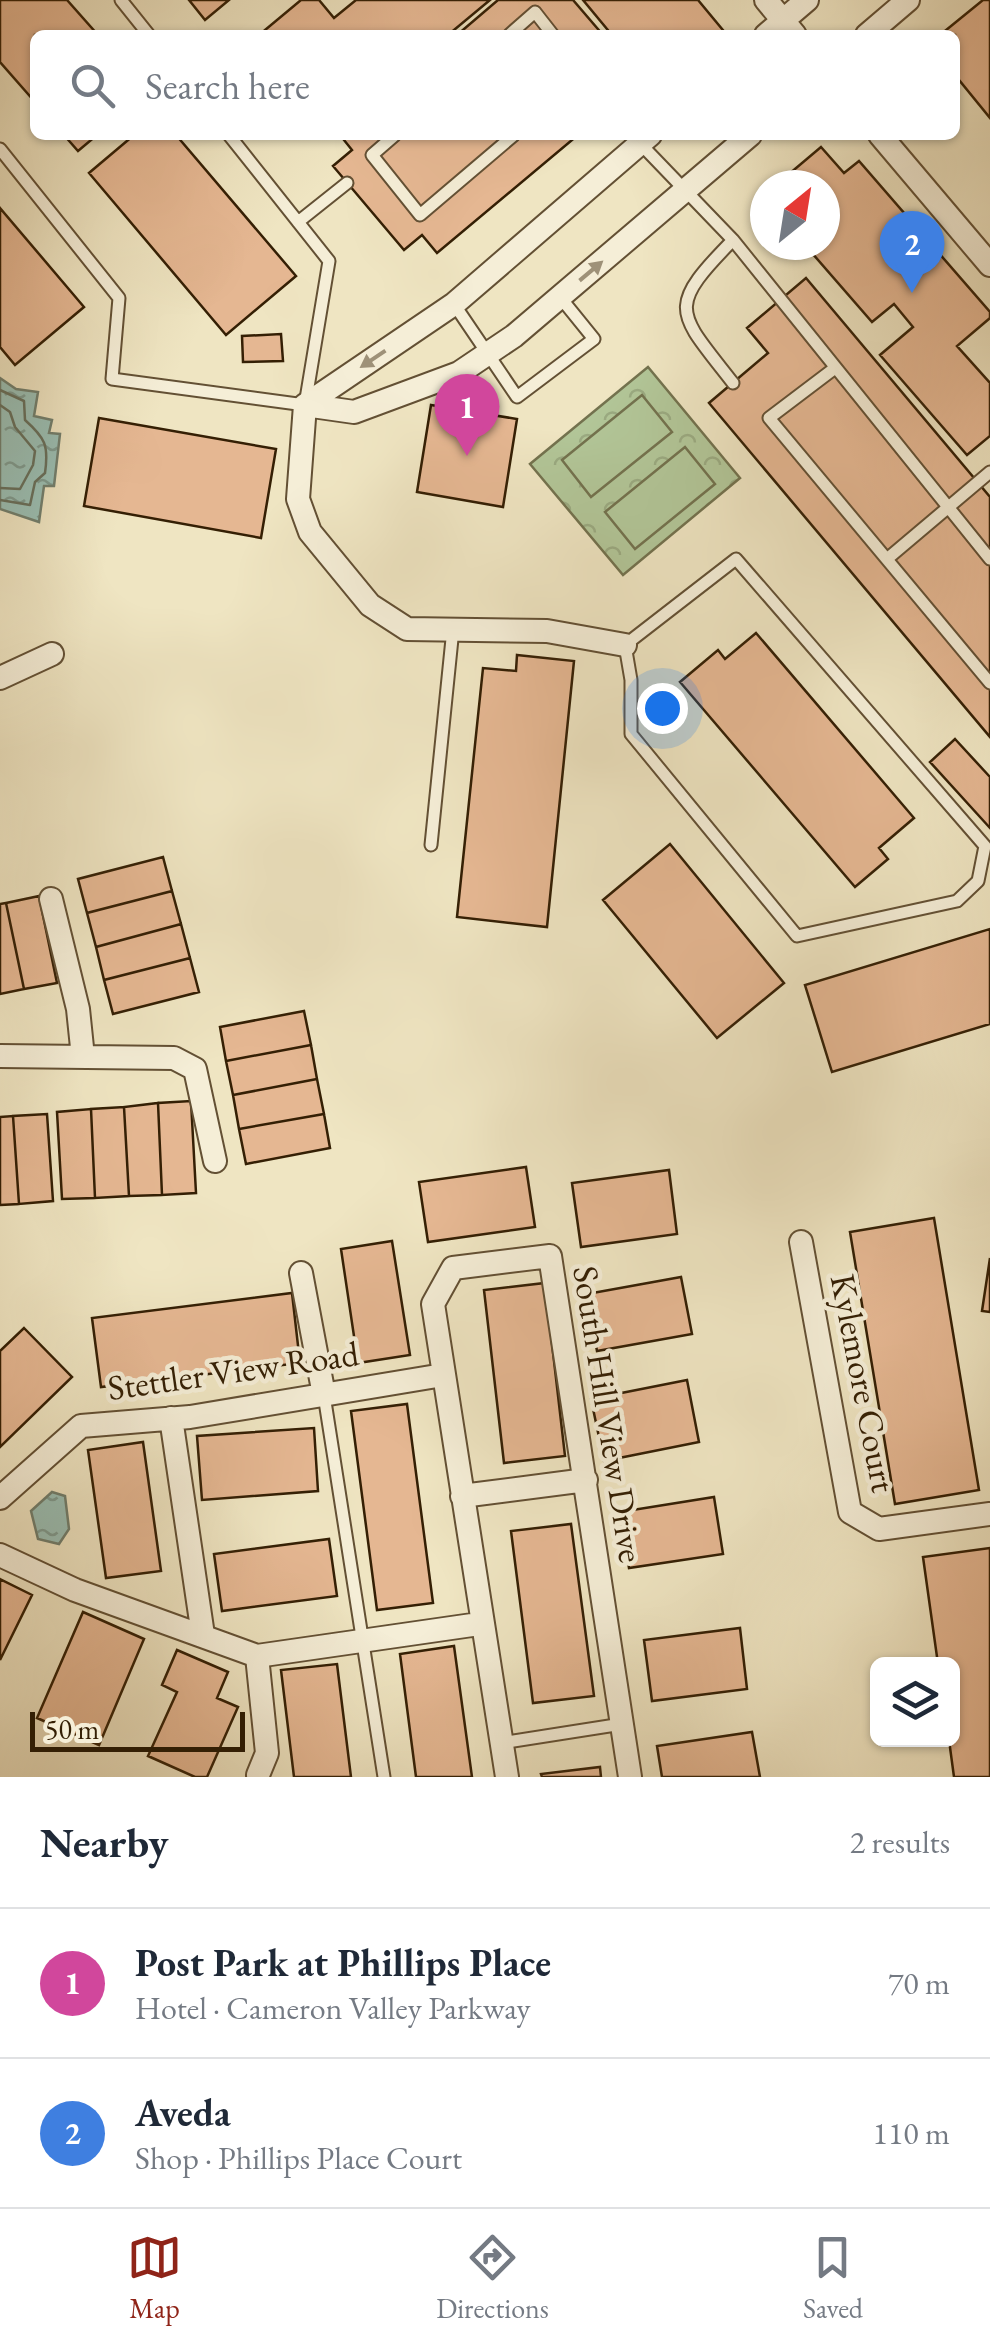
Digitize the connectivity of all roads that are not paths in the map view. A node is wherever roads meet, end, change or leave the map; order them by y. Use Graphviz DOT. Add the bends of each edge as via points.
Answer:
graph roads {
  1 [pos="121,0"];
  2 [pos="766,0"];
  3 [pos="807,0"];
  4 [pos="908,0"];
  5 [pos="145,30"];
  6 [pos="515,30"];
  7 [pos="550,30"];
  8 [pos="781,30"];
  9 [pos="872,30"];
  10 [pos="233,140"];
  11 [pos="388,140"];
  12 [pos="508,140"];
  13 [pos="638,140"];
  14 [pos="642,140"];
  15 [pos="744,140"];
  16 [pos="884,140"];
  17 [pos="0,148"];
  18 [pos="347,183"];
  19 [pos="686,192"];
  20 [pos="298,222"];
  21 [pos="733,240"];
  22 [pos="990,265"];
  23 [pos="560,298"];
  24 [pos="454,304"];
  25 [pos="488,354"];
  26 [pos="835,368"];
  27 [pos="733,383"];
  28 [pos="305,405"];
  29 [pos="990,472"];
  30 [pos="948,507"];
  31 [pos="887,559"];
  32 [pos="990,559"];
  33 [pos="453,630"];
  34 [pos="625,645"];
  35 [pos="52,654"];
  36 [pos="0,678"];
  37 [pos="990,683"];
  38 [pos="432,845"];
  39 [pos="51,899"];
  40 [pos="0,1056"];
  41 [pos="83,1057"];
  42 [pos="215,1161"];
  43 [pos="801,1242"];
  44 [pos="301,1273"];
  45 [pos="443,1375"];
  46 [pos="324,1395"];
  47 [pos="171,1418"];
  48 [pos="586,1480"];
  49 [pos="462,1496"];
  50 [pos="0,1498"];
  51 [pos="990,1514"];
  52 [pos="0,1556"];
  53 [pos="480,1624"];
  54 [pos="203,1635"];
  55 [pos="362,1642"];
  56 [pos="257,1656"];
  57 [pos="622,1724"];
  58 [pos="501,1743"];
  59 [pos="258,1775"];
  60 [pos="384,1777"];
  61 [pos="506,1777"];
  62 [pos="630,1777"];
  1 -- 5 [label="lane"];
  2 -- 8 [label="street"];
  3 -- 8 [label="street"];
  4 -- 9 [label="street"];
  6 -- 7 [label="lane" via="535,12"];
  10 -- 20 [label="lane"];
  11 -- 12 [label="lane" via="372,155 420,215"];
  13 -- 24 [label="street"];
  14 -- 19 [label="lane"];
  15 -- 19 [label="street"];
  16 -- 22 [label="street"];
  17 -- 28 [label="lane" via="119,298 112,379"];
  18 -- 20 [label="lane"];
  19 -- 21 [label="lane"];
  23 -- 19 [label="street, one-way"];
  20 -- 28 [label="lane" via="329,261"];
  21 -- 26 [label="lane"];
  21 -- 27 [label="lane" via="692,282 683,306 690,328"];
  23 -- 25 [label="street"];
  23 -- 25 [label="lane" via="594,339 518,397"];
  24 -- 25 [label="lane"];
  24 -- 28 [label="street, one-way"];
  25 -- 28 [label="street" via="426,387 354,412"];
  26 -- 30 [label="lane"];
  26 -- 31 [label="lane" via="770,418"];
  28 -- 33 [label="street" via="298,499 310,532 370,605 407,629"];
  29 -- 30 [label="lane"];
  30 -- 31 [label="lane"];
  30 -- 32 [label="lane"];
  31 -- 37 [label="lane"];
  33 -- 34 [label="street" via="546,631"];
  33 -- 38 [label="lane"];
  34 -- 34 [label="lane" via="631,734 797,936 957,901 978,881 985,846 736,560"];
  35 -- 36 [label="street"];
  39 -- 41 [label="street"];
  40 -- 41 [label="street"];
  41 -- 42 [label="street" via="174,1058 195,1069"];
  43 -- 51 [label="street, Kylemore Court" via="850,1512 880,1529"];
  44 -- 46 [label="street"];
  45 -- 46 [label="street, Stettler View Road"];
  45 -- 48 [label="street, South Hill View Drive" via="433,1304 453,1268 550,1256"];
  45 -- 49 [label="street, South Hill View Drive"];
  46 -- 47 [label="street, Stettler View Road"];
  46 -- 55 [label="lane"];
  47 -- 50 [label="street, Stettler View Road" via="81,1426"];
  47 -- 54 [label="street"];
  48 -- 49 [label="street"];
  48 -- 57 [label="street, South Hill View Drive"];
  49 -- 53 [label="street, South Hill View Drive"];
  52 -- 54 [label="street"];
  53 -- 55 [label="street"];
  53 -- 58 [label="street, South Hill View Drive"];
  54 -- 56 [label="street"];
  55 -- 56 [label="street"];
  55 -- 60 [label="lane"];
  56 -- 59 [label="street" via="267,1753"];
  57 -- 58 [label="lane"];
  57 -- 62 [label="street, South Hill View Drive"];
  58 -- 61 [label="street, South Hill View Drive"];
}
